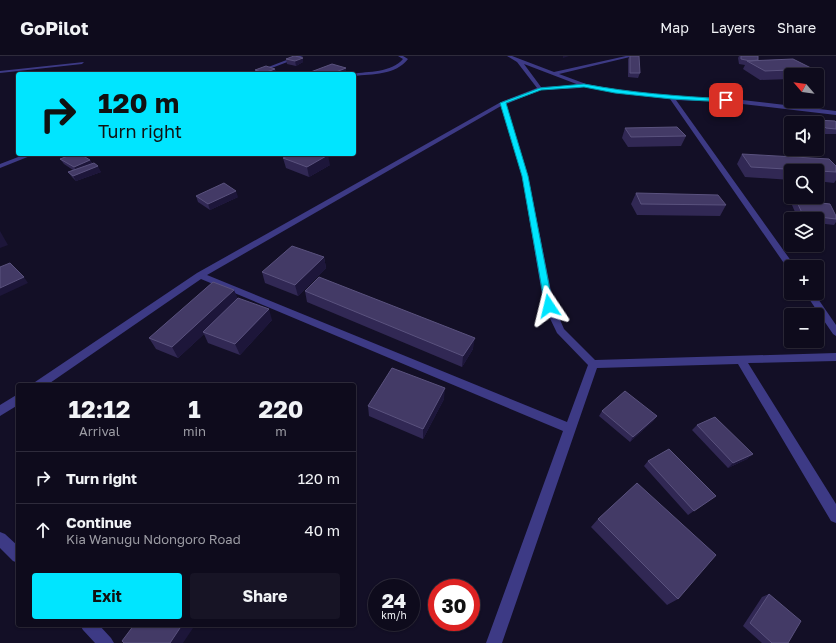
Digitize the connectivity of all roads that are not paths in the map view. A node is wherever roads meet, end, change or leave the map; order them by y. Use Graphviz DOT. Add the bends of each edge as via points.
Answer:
graph roads {
  1 [pos="301,56"];
  2 [pos="400,56"];
  3 [pos="509,56"];
  4 [pos="632,56"];
  5 [pos="519,62"];
  6 [pos="82,63"];
  7 [pos="0,72"];
  8 [pos="257,72"];
  9 [pos="553,74"];
  10 [pos="356,75"];
  11 [pos="584,85"];
  12 [pos="540,89"];
  13 [pos="672,98"];
  14 [pos="503,103"];
  15 [pos="836,113"];
  16 [pos="27,156"];
  17 [pos="0,166"];
  18 [pos="786,260"];
  19 [pos="200,275"];
  20 [pos="814,300"];
  21 [pos="836,332"];
  22 [pos="836,357"];
  23 [pos="741,360"];
  24 [pos="593,364"];
  25 [pos="42,383"];
  26 [pos="16,400"];
  27 [pos="0,412"];
  28 [pos="570,429"];
  29 [pos="836,516"];
  30 [pos="0,539"];
  31 [pos="16,554"];
  32 [pos="90,627"];
  33 [pos="106,643"];
  34 [pos="494,643"];
  1 -- 8 [label="street"];
  2 -- 10 [label="street" via="406,59 404,64 391,69"];
  3 -- 5 [label="street"];
  4 -- 9 [label="street"];
  5 -- 9 [label="street"];
  5 -- 12 [label="street"];
  6 -- 7 [label="street"];
  9 -- 11 [label="street"];
  11 -- 12 [label="street"];
  11 -- 13 [label="street"];
  12 -- 14 [label="street"];
  13 -- 15 [label="street" via="726,100"];
  13 -- 18 [label="street"];
  14 -- 19 [label="street"];
  14 -- 24 [label="street" via="525,176 549,306 560,331"];
  16 -- 17 [label="street"];
  19 -- 25 [label="street"];
  19 -- 28 [label="street"];
  20 -- 21 [label="street"];
  22 -- 23 [label="street"];
  23 -- 24 [label="street"];
  23 -- 29 [label="street"];
  24 -- 28 [label="street"];
  26 -- 27 [label="street"];
  28 -- 34 [label="street"];
  30 -- 31 [label="street"];
  32 -- 33 [label="street"];
}
